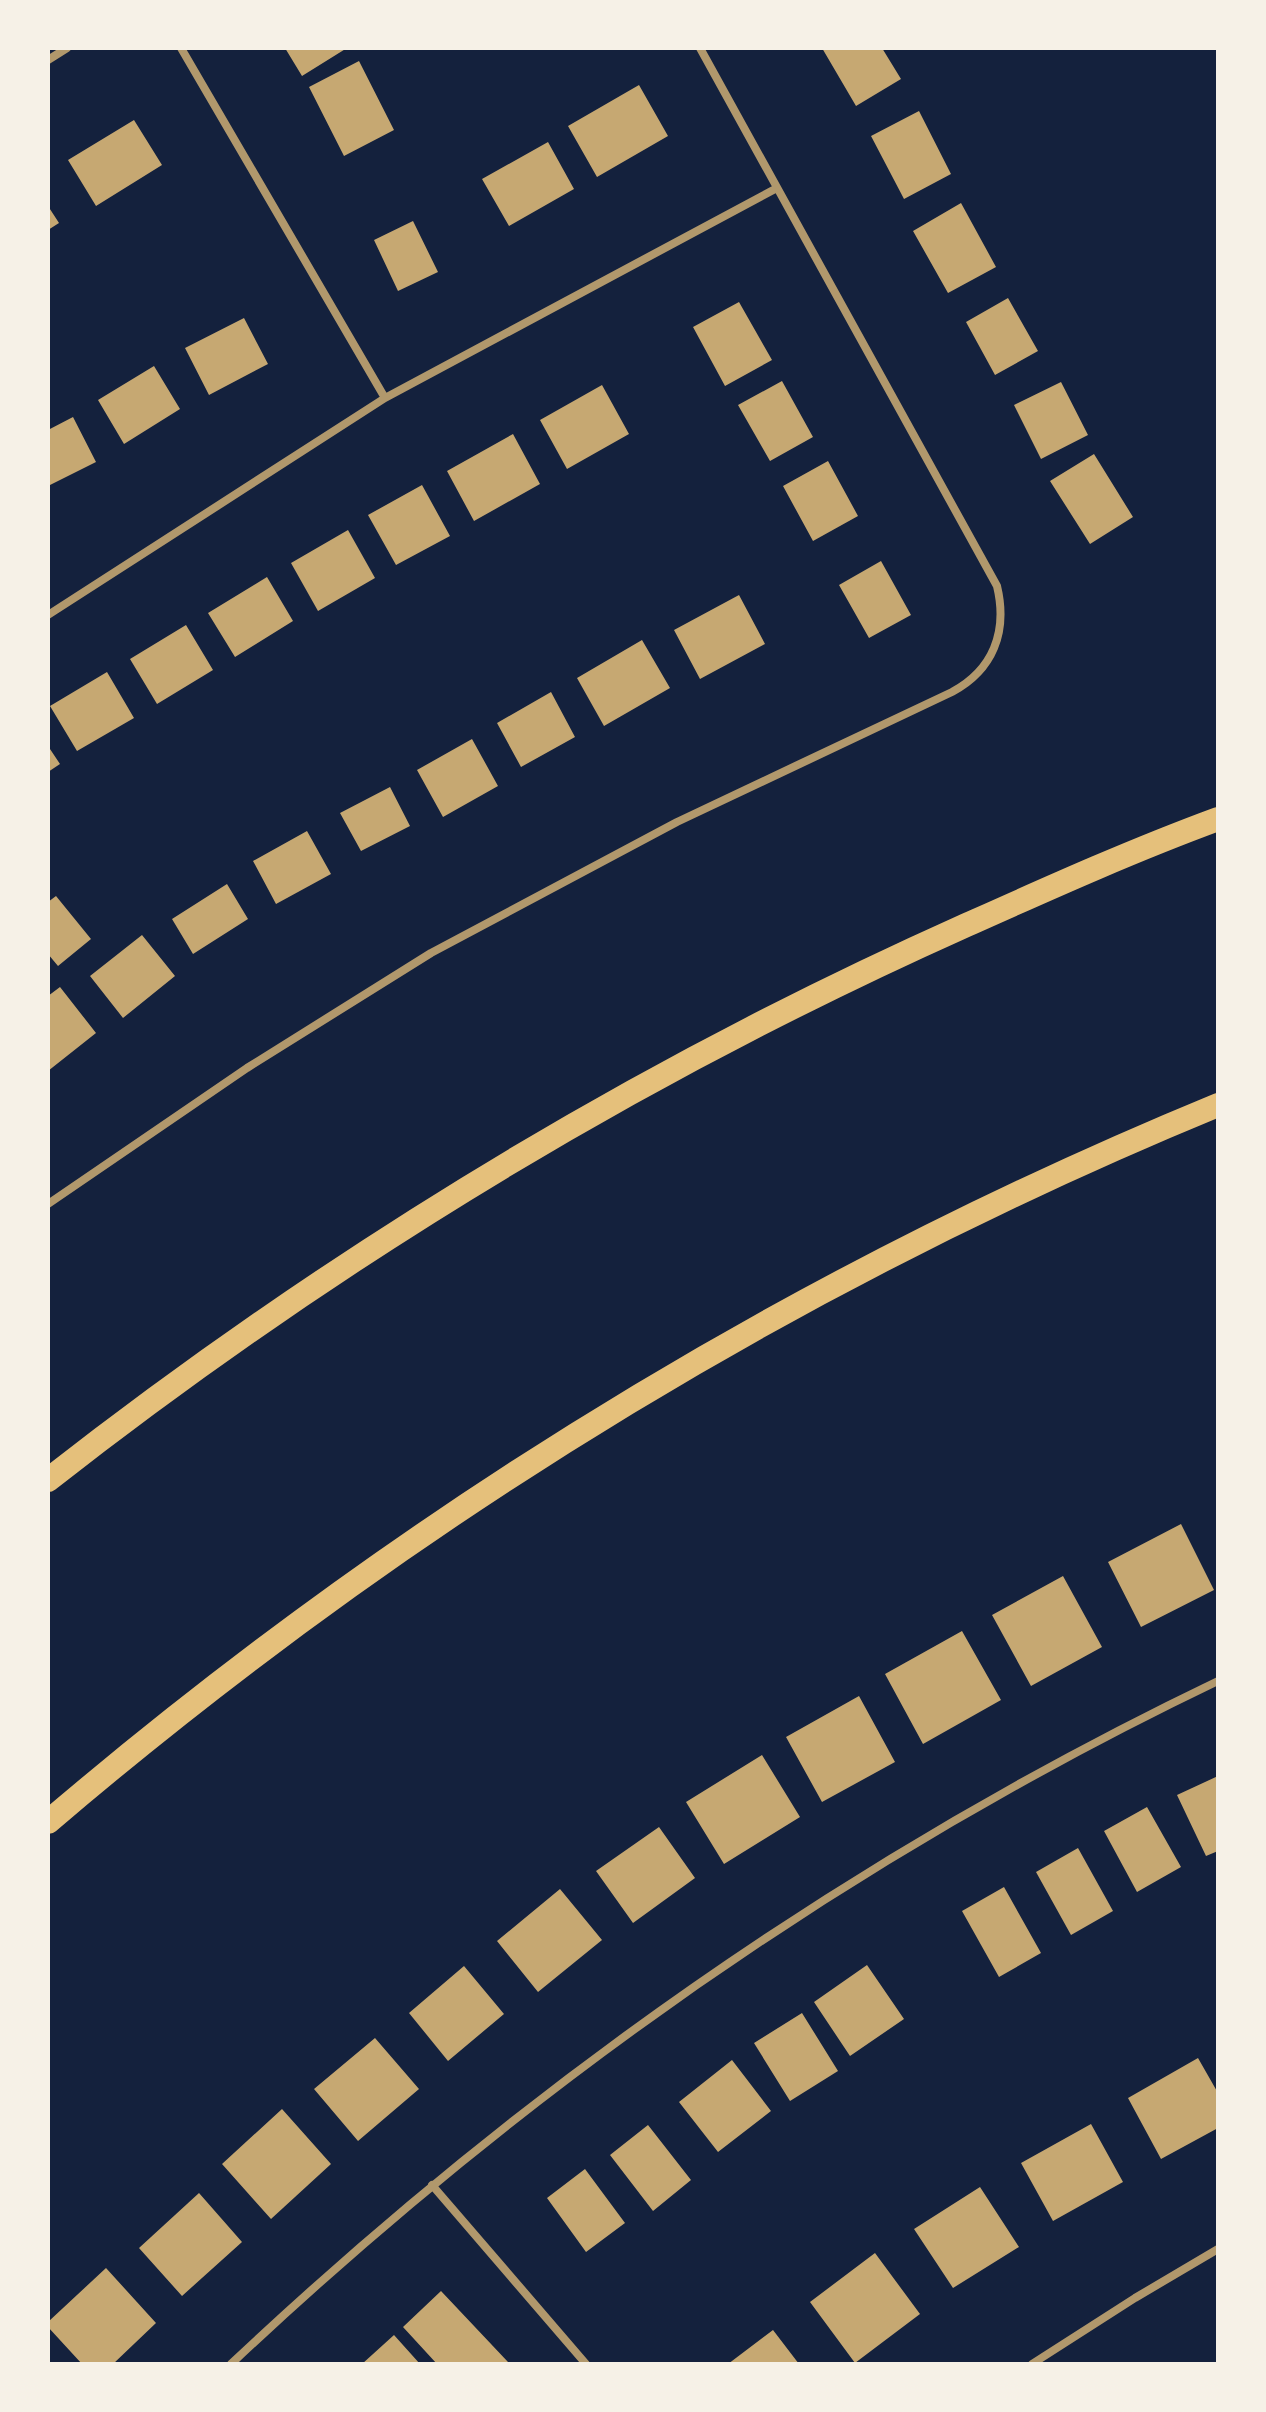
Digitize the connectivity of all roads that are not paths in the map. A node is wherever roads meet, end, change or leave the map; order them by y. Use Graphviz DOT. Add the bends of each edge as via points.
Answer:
graph roads {
  1 [pos="67,48"];
  2 [pos="181,48"];
  3 [pos="700,48"];
  4 [pos="48,60"];
  5 [pos="777,188"];
  6 [pos="385,398"];
  7 [pos="48,615"];
  8 [pos="1218,819"];
  9 [pos="1218,1105"];
  10 [pos="48,1204"];
  11 [pos="48,1480"];
  12 [pos="1218,1681"];
  13 [pos="48,1822"];
  14 [pos="432,2185"];
  15 [pos="1218,2249"];
  16 [pos="231,2364"];
  17 [pos="586,2364"];
  18 [pos="1032,2364"];
  1 -- 4 [label="street"];
  2 -- 6 [label="street"];
  3 -- 5 [label="street"];
  5 -- 6 [label="street"];
  5 -- 10 [label="street" via="985,561 1002,614 998,642 985,666 952,692 677,822 431,953 247,1068"];
  6 -- 7 [label="street"];
  8 -- 11 [label="highway" via="1040,890 896,956 601,1110 300,1296"];
  9 -- 13 [label="highway" via="996,1202 783,1311 649,1389 378,1564 242,1664"];
  12 -- 14 [label="street" via="1019,1784 793,1918 603,2051"];
  14 -- 16 [label="street"];
  14 -- 17 [label="street"];
  15 -- 18 [label="street"];
}
